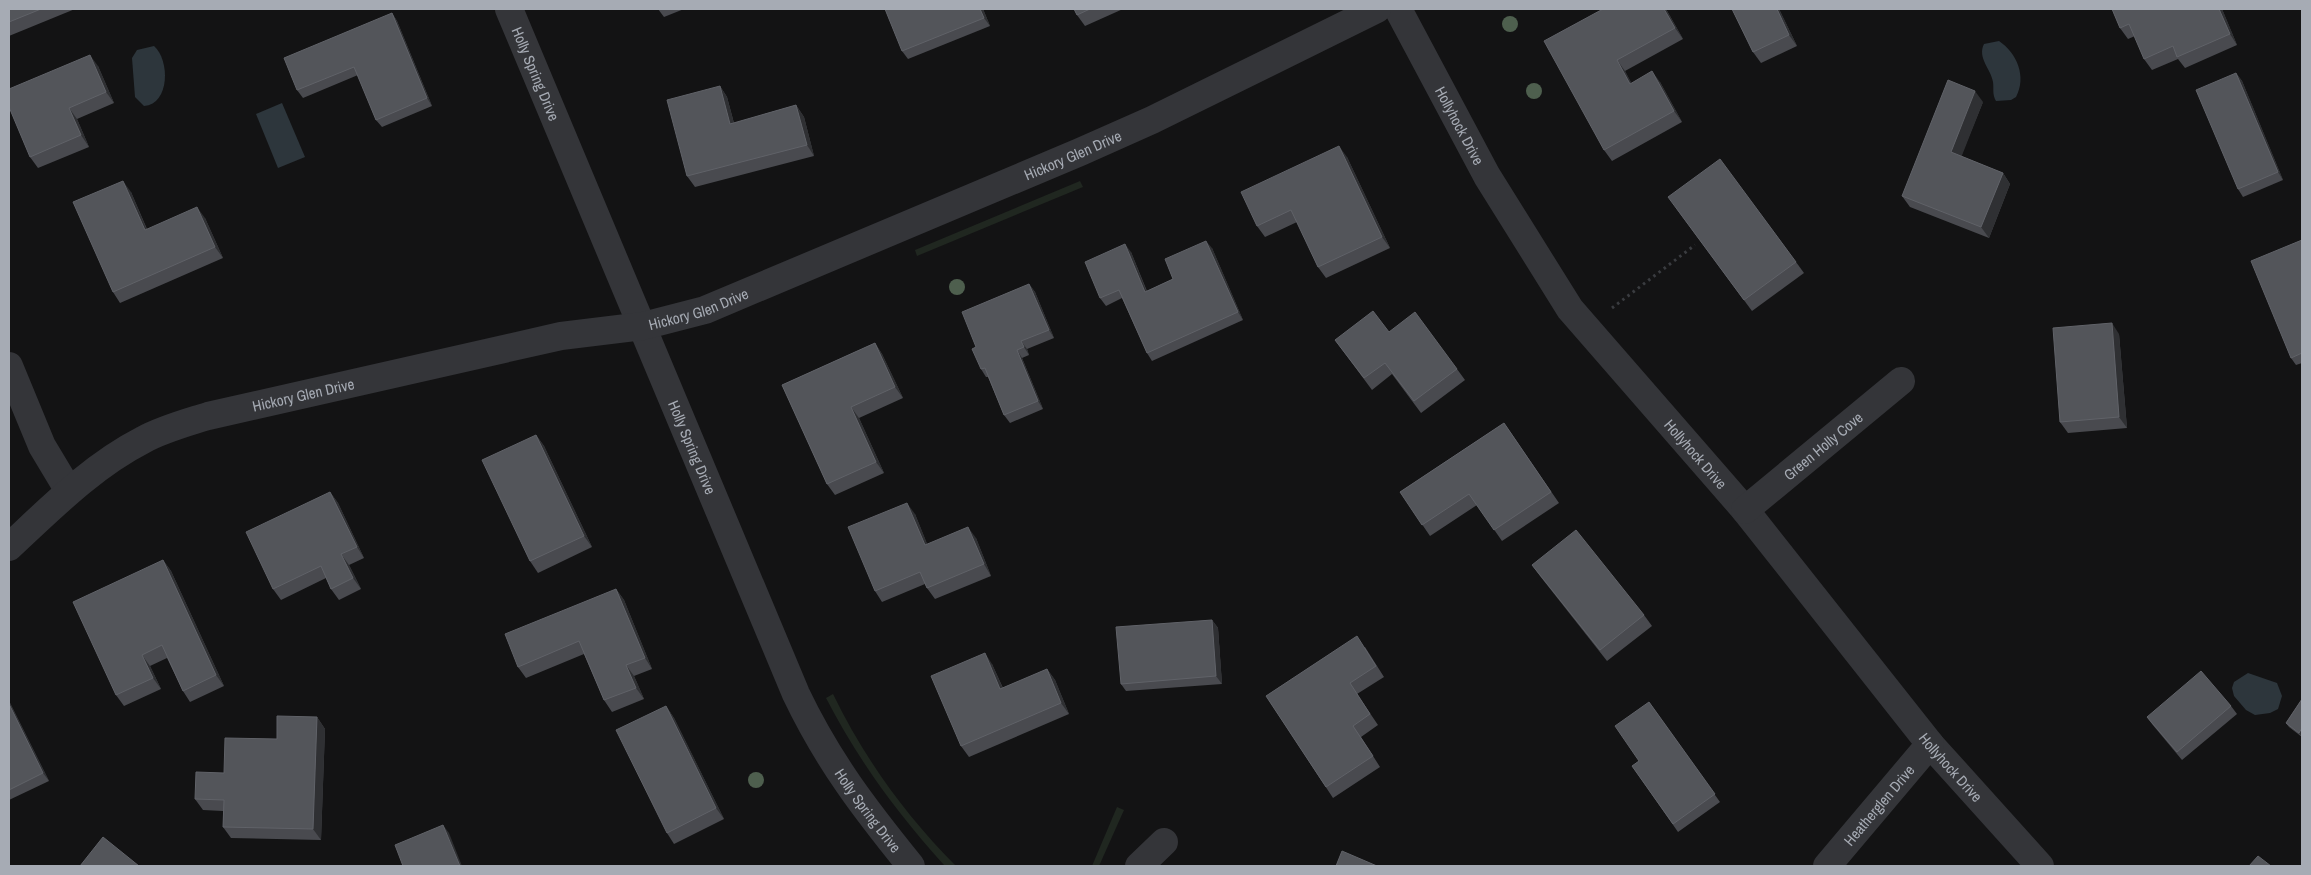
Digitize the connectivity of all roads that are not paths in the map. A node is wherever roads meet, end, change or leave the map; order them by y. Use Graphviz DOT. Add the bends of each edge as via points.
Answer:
graph roads {
  1 [pos="509,9"];
  2 [pos="1377,9"];
  3 [pos="1398,9"];
  4 [pos="642,326"];
  5 [pos="9,366"];
  6 [pos="1901,381"];
  7 [pos="70,491"];
  8 [pos="1745,510"];
  9 [pos="9,547"];
  10 [pos="1930,744"];
  11 [pos="1164,842"];
  12 [pos="911,866"];
  13 [pos="1140,866"];
  14 [pos="1827,866"];
  15 [pos="2040,866"];
  1 -- 4 [label="street, Holly Spring Drive"];
  2 -- 4 [label="street, Hickory Glen Drive" via="1080,152 705,310"];
  3 -- 8 [label="street, Hollyhock Drive" via="1487,176 1570,309"];
  4 -- 7 [label="street, Hickory Glen Drive" via="561,336 208,416 144,439 114,457"];
  4 -- 12 [label="street, Holly Spring Drive" via="812,727 859,802"];
  5 -- 7 [label="street" via="42,446"];
  6 -- 8 [label="street, Green Holly Cove"];
  7 -- 9 [label="street, Hickory Glen Drive"];
  8 -- 10 [label="street, Hollyhock Drive"];
  10 -- 14 [label="street, Heatherglen Drive"];
  10 -- 15 [label="street, Hollyhock Drive"];
  11 -- 13 [label="street"];
}
